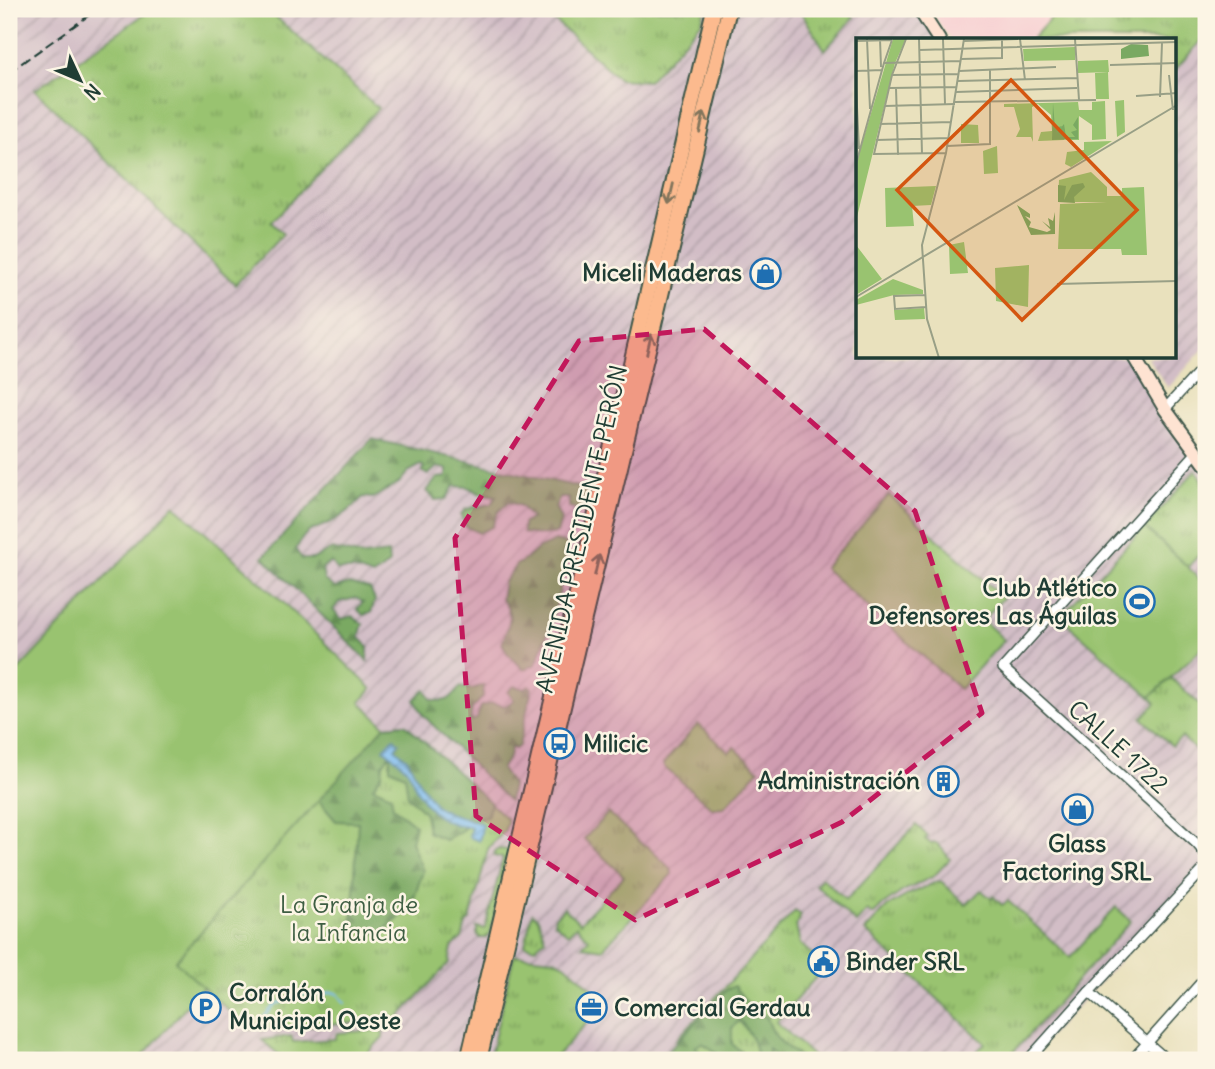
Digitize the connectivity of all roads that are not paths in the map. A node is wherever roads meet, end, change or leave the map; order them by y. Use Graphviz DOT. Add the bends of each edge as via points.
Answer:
graph roads {
  1 [pos="714,9"];
  2 [pos="729,9"];
  3 [pos="919,9"];
  4 [pos="938,38"];
  5 [pos="1135,359"];
  6 [pos="1206,364"];
  7 [pos="1165,409"];
  8 [pos="1197,452"];
  9 [pos="1206,464"];
  10 [pos="1206,855"];
  11 [pos="1206,867"];
  12 [pos="1206,977"];
  13 [pos="1089,992"];
  14 [pos="1147,1043"];
  15 [pos="468,1060"];
  16 [pos="479,1060"];
  17 [pos="1028,1060"];
  18 [pos="1132,1060"];
  19 [pos="1167,1060"];
  1 -- 15 [label="main road, AVENIDA PRESIDENTE PERÓN, one-way"];
  16 -- 2 [label="main road, AVENIDA PRESIDENTE PERÓN, one-way"];
  3 -- 4 [label="main road"];
  5 -- 7 [label="main road"];
  6 -- 7 [label="street"];
  7 -- 8 [label="main road"];
  8 -- 9 [label="main road"];
  8 -- 10 [label="street, CALLE 1722" via="1003,668"];
  11 -- 13 [label="street"];
  12 -- 14 [label="street"];
  13 -- 14 [label="street"];
  13 -- 17 [label="street"];
  14 -- 18 [label="street"];
  14 -- 19 [label="street"];
}
